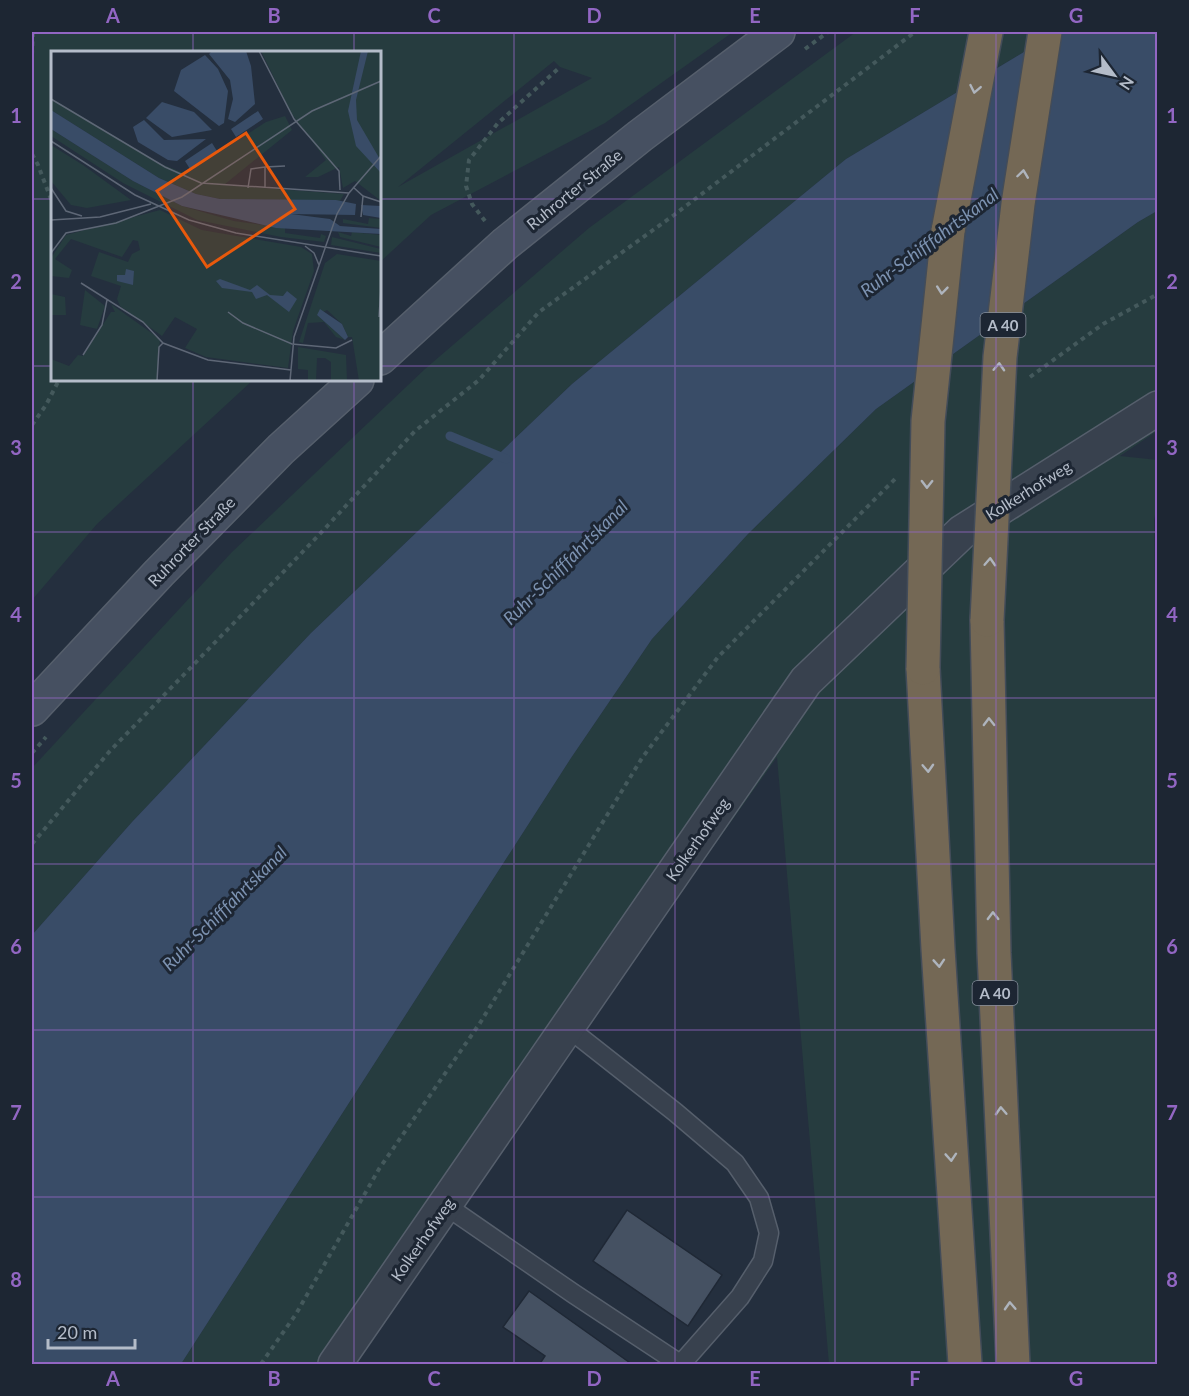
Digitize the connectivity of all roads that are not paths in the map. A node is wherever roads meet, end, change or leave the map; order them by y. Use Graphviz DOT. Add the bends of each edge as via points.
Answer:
graph roads {
  1 [pos="986,32"];
  2 [pos="1045,32"];
  3 [pos="789,42"];
  4 [pos="381,357"];
  5 [pos="356,381"];
  6 [pos="1158,408"];
  7 [pos="39,722"];
  8 [pos="567,1027"];
  9 [pos="445,1205"];
  10 [pos="335,1365"];
  11 [pos="681,1365"];
  12 [pos="965,1365"];
  13 [pos="1013,1365"];
  1 -- 12 [label="highway, one-way, bridge" via="948,231 928,421 923,668"];
  13 -- 2 [label="highway, A 40, one-way, bridge" via="994,953 987,620 1000,357 1018,204"];
  3 -- 4 [label="main road, Ruhrorter Straße" via="640,135 505,244"];
  5 -- 7 [label="main road, Ruhrorter Straße" via="272,457 159,573"];
  6 -- 8 [label="street, Kolkerhofweg" via="962,532 807,681"];
  8 -- 9 [label="street, Kolkerhofweg"];
  8 -- 11 [label="lane" via="735,1163 759,1198 769,1233 763,1261 740,1297"];
  9 -- 10 [label="street, Kolkerhofweg"];
  9 -- 11 [label="lane"];
}
